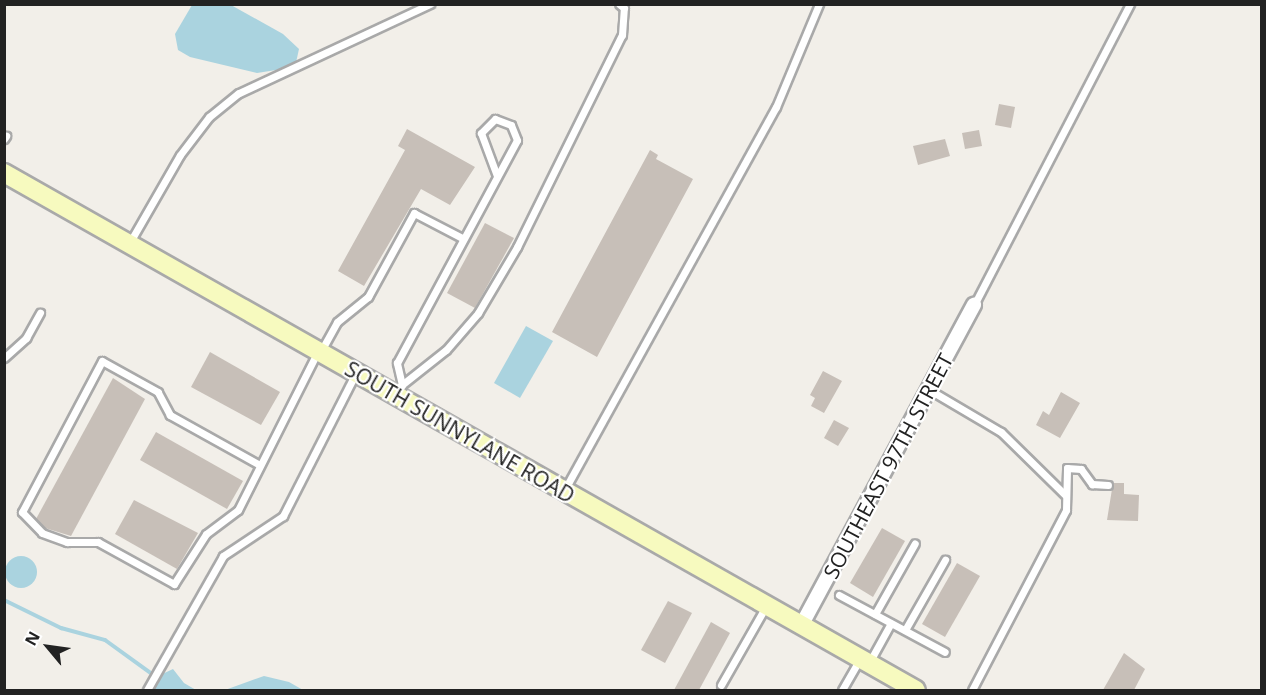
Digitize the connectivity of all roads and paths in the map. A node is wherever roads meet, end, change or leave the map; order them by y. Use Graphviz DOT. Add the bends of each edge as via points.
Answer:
graph roads {
  1 [pos="430,4"];
  2 [pos="618,4"];
  3 [pos="819,4"];
  4 [pos="1130,4"];
  5 [pos="4,173"];
  6 [pos="497,176"];
  7 [pos="462,238"];
  8 [pos="129,244"];
  9 [pos="974,305"];
  10 [pos="40,313"];
  11 [pos="319,352"];
  12 [pos="4,358"];
  13 [pos="356,373"];
  14 [pos="397,389"];
  15 [pos="928,389"];
  16 [pos="258,464"];
  17 [pos="1108,485"];
  18 [pos="564,491"];
  19 [pos="1065,496"];
  20 [pos="915,543"];
  21 [pos="945,560"];
  22 [pos="839,595"];
  23 [pos="766,606"];
  24 [pos="875,614"];
  25 [pos="891,623"];
  26 [pos="801,626"];
  27 [pos="905,630"];
  28 [pos="945,652"];
  29 [pos="864,661"];
  30 [pos="721,685"];
  31 [pos="147,690"];
  32 [pos="842,690"];
  33 [pos="916,690"];
  34 [pos="972,690"];
  1 -- 8 [label="lane" via="240,93 209,117 180,155"];
  2 -- 14 [label="lane" via="624,8 622,34 517,247 478,313 446,351"];
  3 -- 18 [label="lane" via="785,89"];
  4 -- 9 [label="lane"];
  5 -- 8 [label="street, SOUTH SUNNYLANE ROAD"];
  6 -- 6 [label="lane" via="517,140 511,125 495,119 481,133"];
  6 -- 7 [label="lane"];
  7 -- 11 [label="lane" via="414,213 368,297 337,322"];
  7 -- 14 [label="lane" via="397,363"];
  8 -- 11 [label="street, SOUTH SUNNYLANE ROAD"];
  9 -- 15 [label="street, SOUTHEAST 97TH STREET"];
  10 -- 12 [label="lane" via="26,339"];
  11 -- 13 [label="street, SOUTH SUNNYLANE ROAD"];
  11 -- 16 [label="lane"];
  13 -- 14 [label="street, SOUTH SUNNYLANE ROAD"];
  13 -- 31 [label="lane" via="283,516 223,556"];
  14 -- 18 [label="street, SOUTH SUNNYLANE ROAD"];
  15 -- 19 [label="lane" via="1001,432"];
  15 -- 26 [label="street, SOUTHEAST 97TH STREET"];
  16 -- 16 [label="lane" via="238,510 206,534 174,584 98,542 67,542 42,533 22,512 102,361 158,392 170,415"];
  17 -- 19 [label="lane" via="1092,484 1074,465 1064,474"];
  18 -- 23 [label="street, SOUTH SUNNYLANE ROAD"];
  19 -- 34 [label="lane" via="1066,510"];
  20 -- 24 [label="lane"];
  21 -- 27 [label="lane"];
  22 -- 24 [label="lane"];
  23 -- 26 [label="street, SOUTH SUNNYLANE ROAD"];
  23 -- 30 [label="lane"];
  24 -- 25 [label="lane"];
  25 -- 27 [label="lane"];
  25 -- 29 [label="lane"];
  26 -- 29 [label="street, SOUTH SUNNYLANE ROAD"];
  27 -- 28 [label="lane"];
  29 -- 32 [label="lane"];
  29 -- 33 [label="street, SOUTH SUNNYLANE ROAD"];
}
